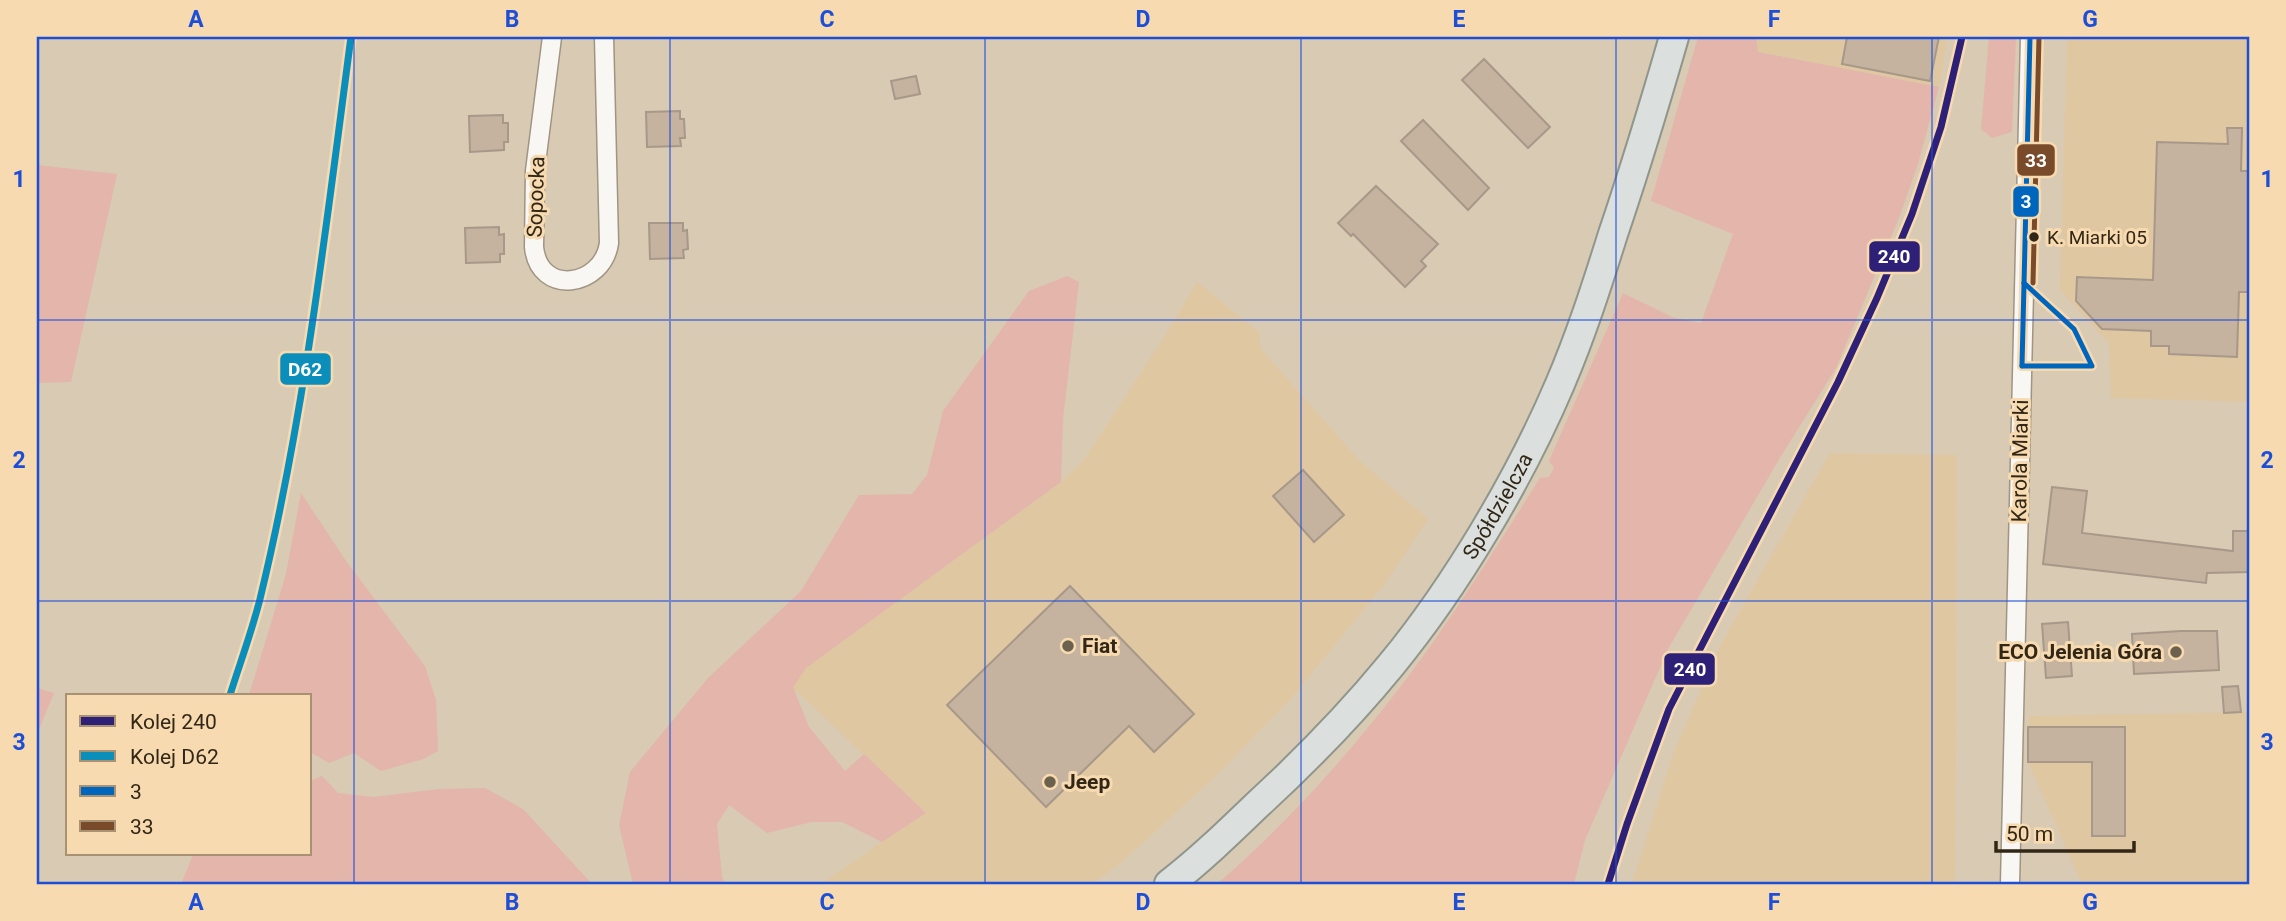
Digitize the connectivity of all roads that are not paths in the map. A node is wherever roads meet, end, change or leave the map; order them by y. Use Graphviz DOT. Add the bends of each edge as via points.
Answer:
graph roads {
  1 [pos="552,37"];
  2 [pos="604,37"];
  3 [pos="1674,37"];
  4 [pos="2030,37"];
  5 [pos="1169,884"];
  6 [pos="2010,884"];
  1 -- 2 [label="street, Sopocka" via="535,171 534,247 535,258 546,273 568,281 582,279 602,264 609,243"];
  3 -- 5 [label="main road, Spółdzielcza" via="1611,242 1561,383 1470,552 1415,635 1346,716 1301,764"];
  4 -- 6 [label="street, Karola Miarki"];
}
